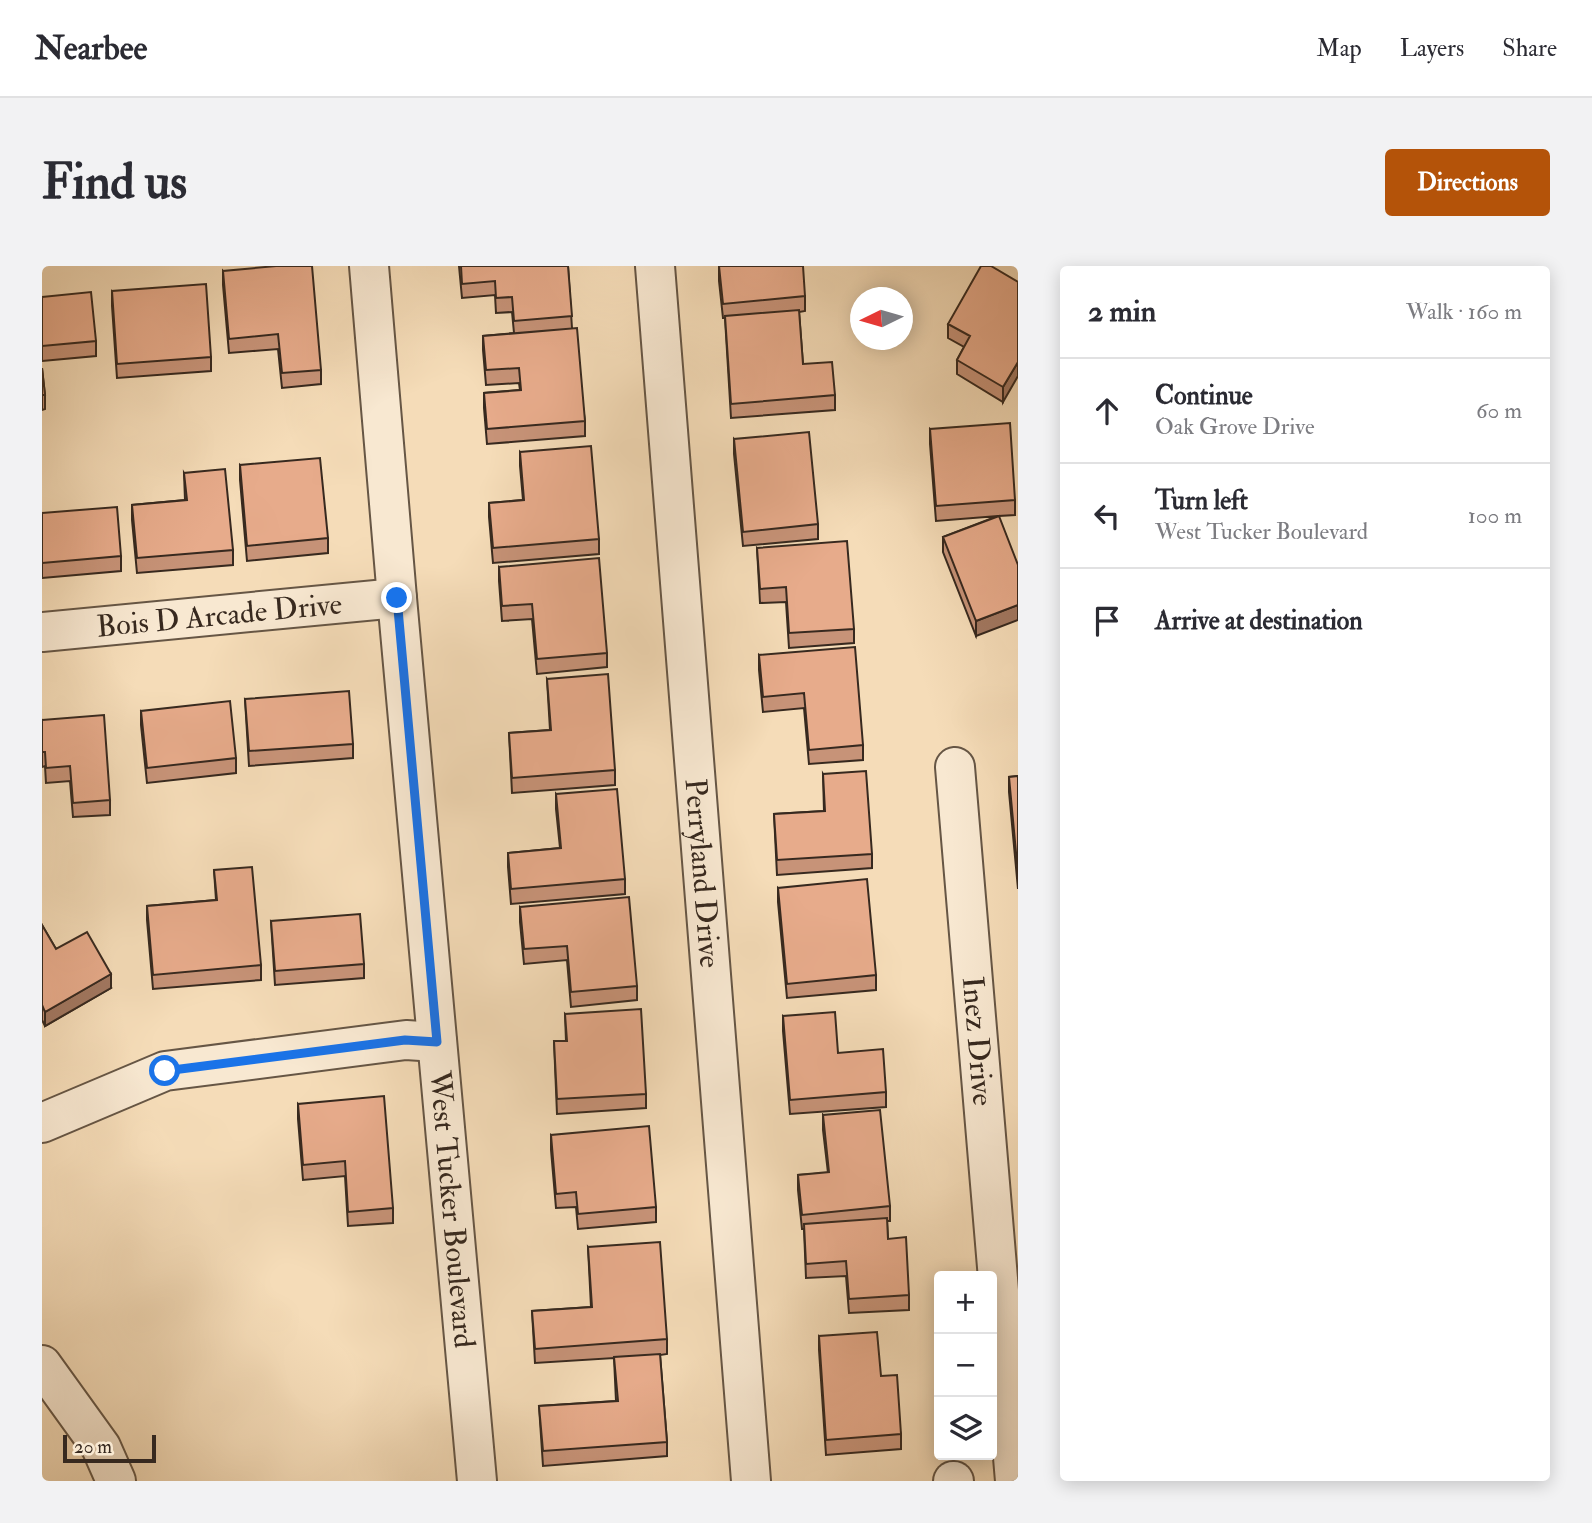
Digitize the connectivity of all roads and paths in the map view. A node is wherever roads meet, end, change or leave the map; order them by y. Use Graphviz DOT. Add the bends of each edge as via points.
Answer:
graph roads {
  1 [pos="369,266"];
  2 [pos="655,266"];
  3 [pos="397,598"];
  4 [pos="42,632"];
  5 [pos="955,767"];
  6 [pos="437,1042"];
  7 [pos="42,1123"];
  8 [pos="42,1365"];
  9 [pos="116,1481"];
  10 [pos="477,1481"];
  11 [pos="751,1481"];
  12 [pos="1015,1481"];
  1 -- 3 [label="street, West Tucker Boulevard"];
  2 -- 11 [label="street, Perryland Drive"];
  3 -- 4 [label="street, Bois D Arcade Drive"];
  3 -- 6 [label="street, West Tucker Boulevard"];
  5 -- 12 [label="street, Inez Drive"];
  6 -- 7 [label="street" via="405,1040 165,1071"];
  6 -- 10 [label="street, West Tucker Boulevard"];
  8 -- 9 [label="street" via="100,1447"];
}
